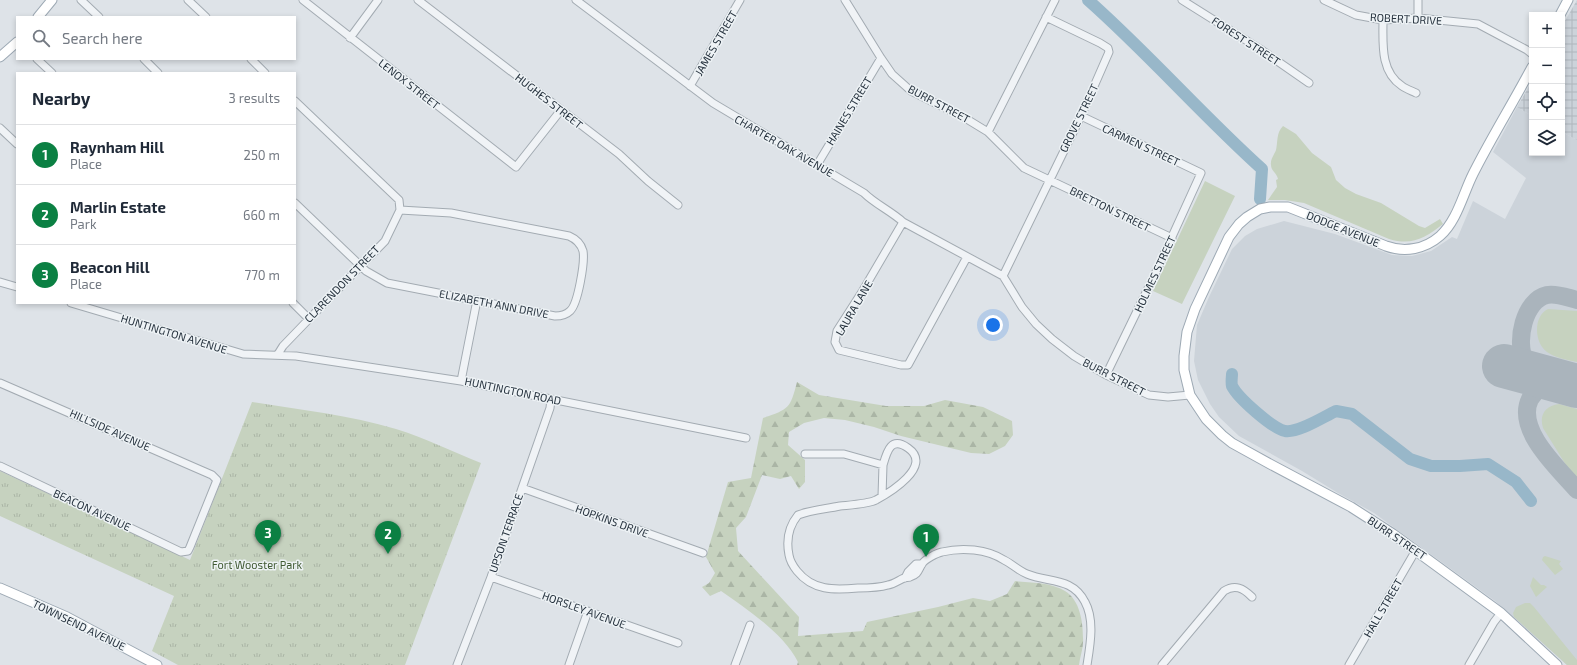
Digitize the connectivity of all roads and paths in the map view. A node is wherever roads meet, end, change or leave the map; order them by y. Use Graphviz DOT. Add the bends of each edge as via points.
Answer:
graph roads {
  1 [pos="52,0"];
  2 [pos="81,0"];
  3 [pos="188,0"];
  4 [pos="303,0"];
  5 [pos="378,0"];
  6 [pos="418,0"];
  7 [pos="576,0"];
  8 [pos="740,0"];
  9 [pos="845,0"];
  10 [pos="1055,0"];
  11 [pos="1182,0"];
  12 [pos="1324,0"];
  13 [pos="1418,0"];
  14 [pos="1568,0"];
  15 [pos="1562,12"];
  16 [pos="39,16"];
  17 [pos="98,16"];
  18 [pos="205,16"];
  19 [pos="1046,18"];
  20 [pos="1418,18"];
  21 [pos="1383,20"];
  22 [pos="350,38"];
  23 [pos="16,43"];
  24 [pos="1529,52"];
  25 [pos="0,57"];
  26 [pos="881,58"];
  27 [pos="38,60"];
  28 [pos="145,60"];
  29 [pos="252,60"];
  30 [pos="51,72"];
  31 [pos="157,72"];
  32 [pos="264,72"];
  33 [pos="1529,72"];
  34 [pos="1309,83"];
  35 [pos="690,86"];
  36 [pos="1416,93"];
  37 [pos="296,102"];
  38 [pos="561,110"];
  39 [pos="1081,116"];
  40 [pos="0,128"];
  41 [pos="988,132"];
  42 [pos="16,143"];
  43 [pos="817,164"];
  44 [pos="1201,173"];
  45 [pos="1049,179"];
  46 [pos="296,204"];
  47 [pos="678,204"];
  48 [pos="400,210"];
  49 [pos="902,222"];
  50 [pos="1172,238"];
  51 [pos="967,257"];
  52 [pos="360,265"];
  53 [pos="1003,276"];
  54 [pos="0,282"];
  55 [pos="16,287"];
  56 [pos="477,300"];
  57 [pos="74,304"];
  58 [pos="294,304"];
  59 [pos="309,319"];
  60 [pos="278,354"];
  61 [pos="1106,375"];
  62 [pos="461,381"];
  63 [pos="0,382"];
  64 [pos="1190,395"];
  65 [pos="551,399"];
  66 [pos="746,438"];
  67 [pos="805,454"];
  68 [pos="883,465"];
  69 [pos="0,466"];
  70 [pos="522,488"];
  71 [pos="882,496"];
  72 [pos="1416,550"];
  73 [pos="185,552"];
  74 [pos="703,554"];
  75 [pos="491,577"];
  76 [pos="0,588"];
  77 [pos="1252,597"];
  78 [pos="588,611"];
  79 [pos="1501,613"];
  80 [pos="750,626"];
  81 [pos="678,643"];
  82 [pos="157,665"];
  83 [pos="458,665"];
  84 [pos="569,665"];
  85 [pos="735,665"];
  86 [pos="1087,665"];
  87 [pos="1162,665"];
  88 [pos="1349,665"];
  89 [pos="1469,665"];
  90 [pos="1557,665"];
  1 -- 16 [label="main road"];
  2 -- 17 [label="street"];
  3 -- 18 [label="street"];
  4 -- 22 [label="street, LENOX STREET"];
  5 -- 22 [label="street"];
  6 -- 38 [label="street, HUGHES STREET"];
  7 -- 35 [label="street, CHARTER OAK AVENUE"];
  8 -- 35 [label="street, JAMES STREET"];
  9 -- 26 [label="street, BURR STREET"];
  10 -- 19 [label="street"];
  11 -- 34 [label="street, FOREST STREET"];
  12 -- 21 [label="street, ROBERT DRIVE" via="1356,15"];
  13 -- 20 [label="street"];
  14 -- 15 [label="main road"];
  19 -- 39 [label="street, GROVE STREET" via="1108,48 1108,56"];
  19 -- 41 [label="street"];
  20 -- 21 [label="street, ROBERT DRIVE"];
  20 -- 24 [label="street, ROBERT DRIVE" via="1478,24"];
  21 -- 36 [label="street" via="1384,59 1390,74 1401,86"];
  22 -- 38 [label="street, LENOX STREET" via="516,167"];
  23 -- 25 [label="main road"];
  26 -- 41 [label="street, BURR STREET" via="897,79 911,91"];
  26 -- 43 [label="street, HAINES STREET"];
  27 -- 30 [label="street"];
  28 -- 31 [label="street"];
  29 -- 32 [label="street"];
  33 -- 64 [label="main road, DODGE AVENUE" via="1473,174 1450,224 1431,243 1409,250 1392,248 1283,206 1260,210 1239,224 1230,237 1186,332 1184,370"];
  35 -- 43 [label="street, CHARTER OAK AVENUE" via="724,110"];
  37 -- 48 [label="street" via="399,200"];
  38 -- 47 [label="street, HUGHES STREET"];
  39 -- 44 [label="street, CARMEN STREET"];
  39 -- 45 [label="street, GROVE STREET"];
  40 -- 42 [label="street"];
  41 -- 45 [label="street, BURR STREET" via="1024,168"];
  43 -- 49 [label="street, CHARTER OAK AVENUE" via="864,193"];
  44 -- 50 [label="street, HOLMES STREET"];
  45 -- 50 [label="street, BRETTON STREET"];
  45 -- 53 [label="street"];
  46 -- 52 [label="street, ELIZABETH ANN DRIVE"];
  48 -- 52 [label="street, CLARENDON STREET" via="385,240"];
  48 -- 56 [label="street, ELIZABETH ANN DRIVE" via="451,213 569,236 578,241 582,248 584,257 576,299 566,314 555,316"];
  49 -- 51 [label="street, CHARTER OAK AVENUE"];
  49 -- 51 [label="street, LAURA LANE" via="838,331 834,342 840,350 908,365"];
  50 -- 61 [label="street, HOLMES STREET"];
  51 -- 53 [label="street, CHARTER OAK AVENUE"];
  52 -- 56 [label="street, ELIZABETH ANN DRIVE" via="387,283"];
  52 -- 59 [label="street, CLARENDON STREET"];
  53 -- 61 [label="street, BURR STREET" via="1022,307 1052,339"];
  54 -- 55 [label="street"];
  56 -- 62 [label="street"];
  57 -- 60 [label="street, HUNTINGTON AVENUE" via="243,354"];
  58 -- 59 [label="street"];
  59 -- 60 [label="street, CLARENDON STREET"];
  60 -- 62 [label="street, HUNTINGTON ROAD"];
  61 -- 64 [label="street, BURR STREET" via="1149,395"];
  62 -- 65 [label="street, HUNTINGTON ROAD"];
  63 -- 73 [label="street, HILLSIDE AVENUE" via="212,475 217,480 190,547"];
  64 -- 72 [label="main road, BURR STREET" via="1212,427 1232,443 1351,507"];
  65 -- 66 [label="street, HUNTINGTON ROAD"];
  65 -- 70 [label="street, UPSON TERRACE"];
  67 -- 68 [label="street" via="844,454"];
  68 -- 71 [label="street"];
  68 -- 71 [label="street" via="888,450 894,444 910,449 915,459 914,469 910,475"];
  69 -- 73 [label="street, BEACON AVENUE"];
  70 -- 74 [label="street, HOPKINS DRIVE"];
  70 -- 75 [label="street, UPSON TERRACE"];
  71 -- 86 [label="street" via="875,501 798,515 793,520 789,534 789,555 805,580 818,587 831,589 871,588 911,577 920,571 922,564 942,552 982,551 1004,559 1027,574 1066,584 1082,597 1089,612"];
  72 -- 79 [label="main road, BURR STREET"];
  72 -- 88 [label="street, HALL STREET"];
  75 -- 78 [label="street, HORSLEY AVENUE"];
  75 -- 83 [label="street, UPSON TERRACE"];
  76 -- 82 [label="main road, TOWNSEND AVENUE" via="67,617"];
  77 -- 87 [label="street" via="1246,590 1239,588 1230,587 1224,590"];
  78 -- 81 [label="street, HORSLEY AVENUE"];
  78 -- 84 [label="street"];
  79 -- 89 [label="street"];
  79 -- 90 [label="main road, BURR STREET"];
  80 -- 85 [label="street"];
}
